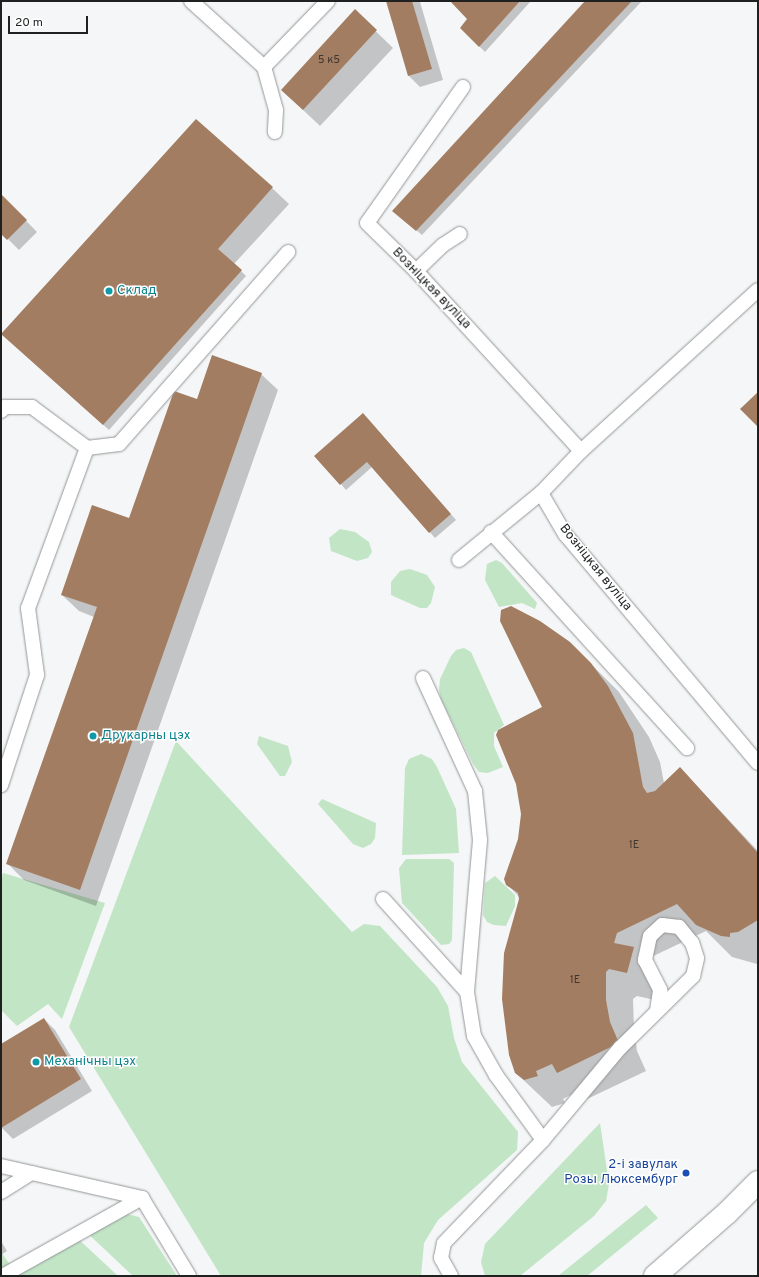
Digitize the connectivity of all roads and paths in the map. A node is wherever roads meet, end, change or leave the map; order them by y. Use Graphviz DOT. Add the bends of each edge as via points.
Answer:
graph roads {
  1 [pos="192,1"];
  2 [pos="328,1"];
  3 [pos="264,67"];
  4 [pos="463,87"];
  5 [pos="275,132"];
  6 [pos="460,234"];
  7 [pos="288,252"];
  8 [pos="416,271"];
  9 [pos="758,290"];
  10 [pos="1,411"];
  11 [pos="87,448"];
  12 [pos="582,451"];
  13 [pos="541,493"];
  14 [pos="491,532"];
  15 [pos="459,560"];
  16 [pos="423,678"];
  17 [pos="687,748"];
  18 [pos="758,763"];
  19 [pos="1,785"];
  20 [pos="383,900"];
  21 [pos="467,992"];
  22 [pos="657,1011"];
  23 [pos="543,1140"];
  24 [pos="1,1166"];
  25 [pos="32,1173"];
  26 [pos="758,1182"];
  27 [pos="1,1192"];
  28 [pos="142,1198"];
  29 [pos="6,1274"];
  30 [pos="189,1276"];
  31 [pos="451,1276"];
  32 [pos="655,1276"];
  1 -- 3 [label="lane"];
  2 -- 3 [label="lane"];
  3 -- 5 [label="lane" via="276,110"];
  4 -- 8 [label="lane, Возніцкая вуліца" via="367,222 379,237"];
  6 -- 8 [label="lane" via="443,245"];
  7 -- 11 [label="lane" via="119,444"];
  8 -- 12 [label="lane, Возніцкая вуліца"];
  9 -- 12 [label="lane"];
  10 -- 11 [label="lane" via="5,407 32,407"];
  11 -- 19 [label="lane" via="28,608 37,675"];
  12 -- 13 [label="lane"];
  13 -- 14 [label="lane"];
  13 -- 18 [label="lane, Возніцкая вуліца" via="565,534"];
  14 -- 15 [label="lane"];
  14 -- 17 [label="lane"];
  16 -- 21 [label="lane" via="475,791 480,840"];
  20 -- 21 [label="lane"];
  21 -- 23 [label="lane" via="474,1036 496,1074"];
  22 -- 22 [label="lane" via="693,976 697,958 692,943 679,927 662,925 650,936 644,960 660,990"];
  22 -- 23 [label="lane" via="620,1048"];
  23 -- 31 [label="lane" via="444,1242 441,1258"];
  24 -- 25 [label="lane"];
  25 -- 27 [label="lane"];
  25 -- 28 [label="lane"];
  26 -- 32 [label="main road" via="727,1213"];
  28 -- 29 [label="lane"];
  28 -- 30 [label="lane"];
}
